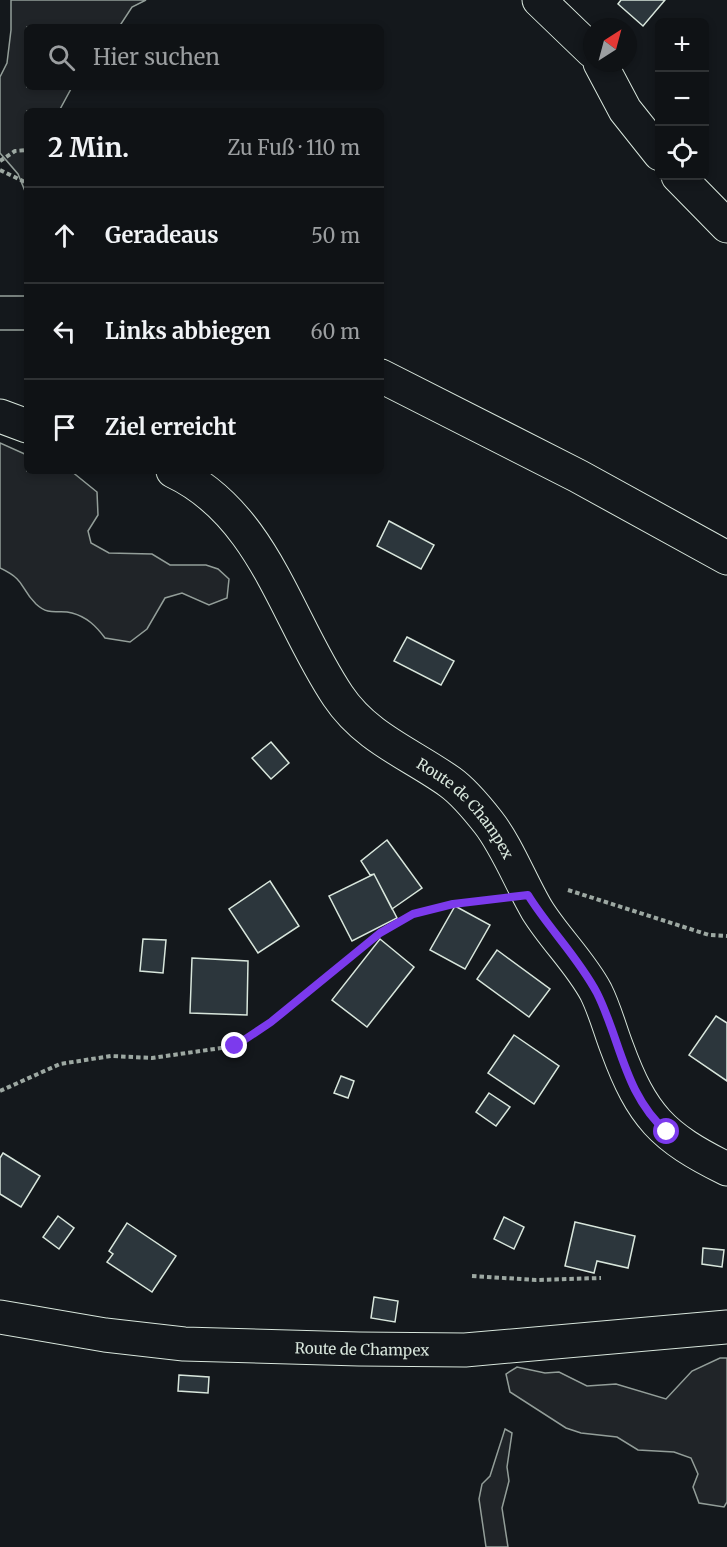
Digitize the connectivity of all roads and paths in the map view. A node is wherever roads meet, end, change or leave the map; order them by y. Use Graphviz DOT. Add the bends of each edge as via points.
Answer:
graph roads {
  1 [pos="538,0"];
  2 [pos="583,42"];
  3 [pos="605,72"];
  4 [pos="655,148"];
  5 [pos="24,150"];
  6 [pos="0,160"];
  7 [pos="0,170"];
  8 [pos="682,180"];
  9 [pos="24,182"];
  10 [pos="727,226"];
  11 [pos="24,313"];
  12 [pos="0,314"];
  13 [pos="384,378"];
  14 [pos="0,416"];
  15 [pos="24,425"];
  16 [pos="179,474"];
  17 [pos="727,558"];
  18 [pos="528,895"];
  19 [pos="727,936"];
  20 [pos="0,1091"];
  21 [pos="727,1169"];
  22 [pos="472,1276"];
  23 [pos="601,1278"];
  24 [pos="0,1317"];
  25 [pos="727,1327"];
  1 -- 2 [label="street"];
  3 -- 4 [label="street" via="625,110"];
  5 -- 6 [label="path"];
  7 -- 9 [label="path"];
  8 -- 10 [label="street"];
  11 -- 12 [label="street"];
  13 -- 17 [label="street" via="578,476"];
  14 -- 15 [label="street"];
  16 -- 18 [label="street, Route de Champex" via="203,487 234,514 324,674 353,717 464,795 489,823"];
  18 -- 19 [label="path" via="549,885 709,935"];
  18 -- 20 [label="path" via="453,904 413,914 380,933 271,1022 235,1046 152,1058 111,1056 60,1064"];
  18 -- 21 [label="street, Route de Champex" via="596,993 632,1088 646,1112 677,1141"];
  22 -- 23 [label="path" via="536,1280"];
  24 -- 25 [label="street, Route de Champex" via="184,1344 359,1349 465,1350"];
}
